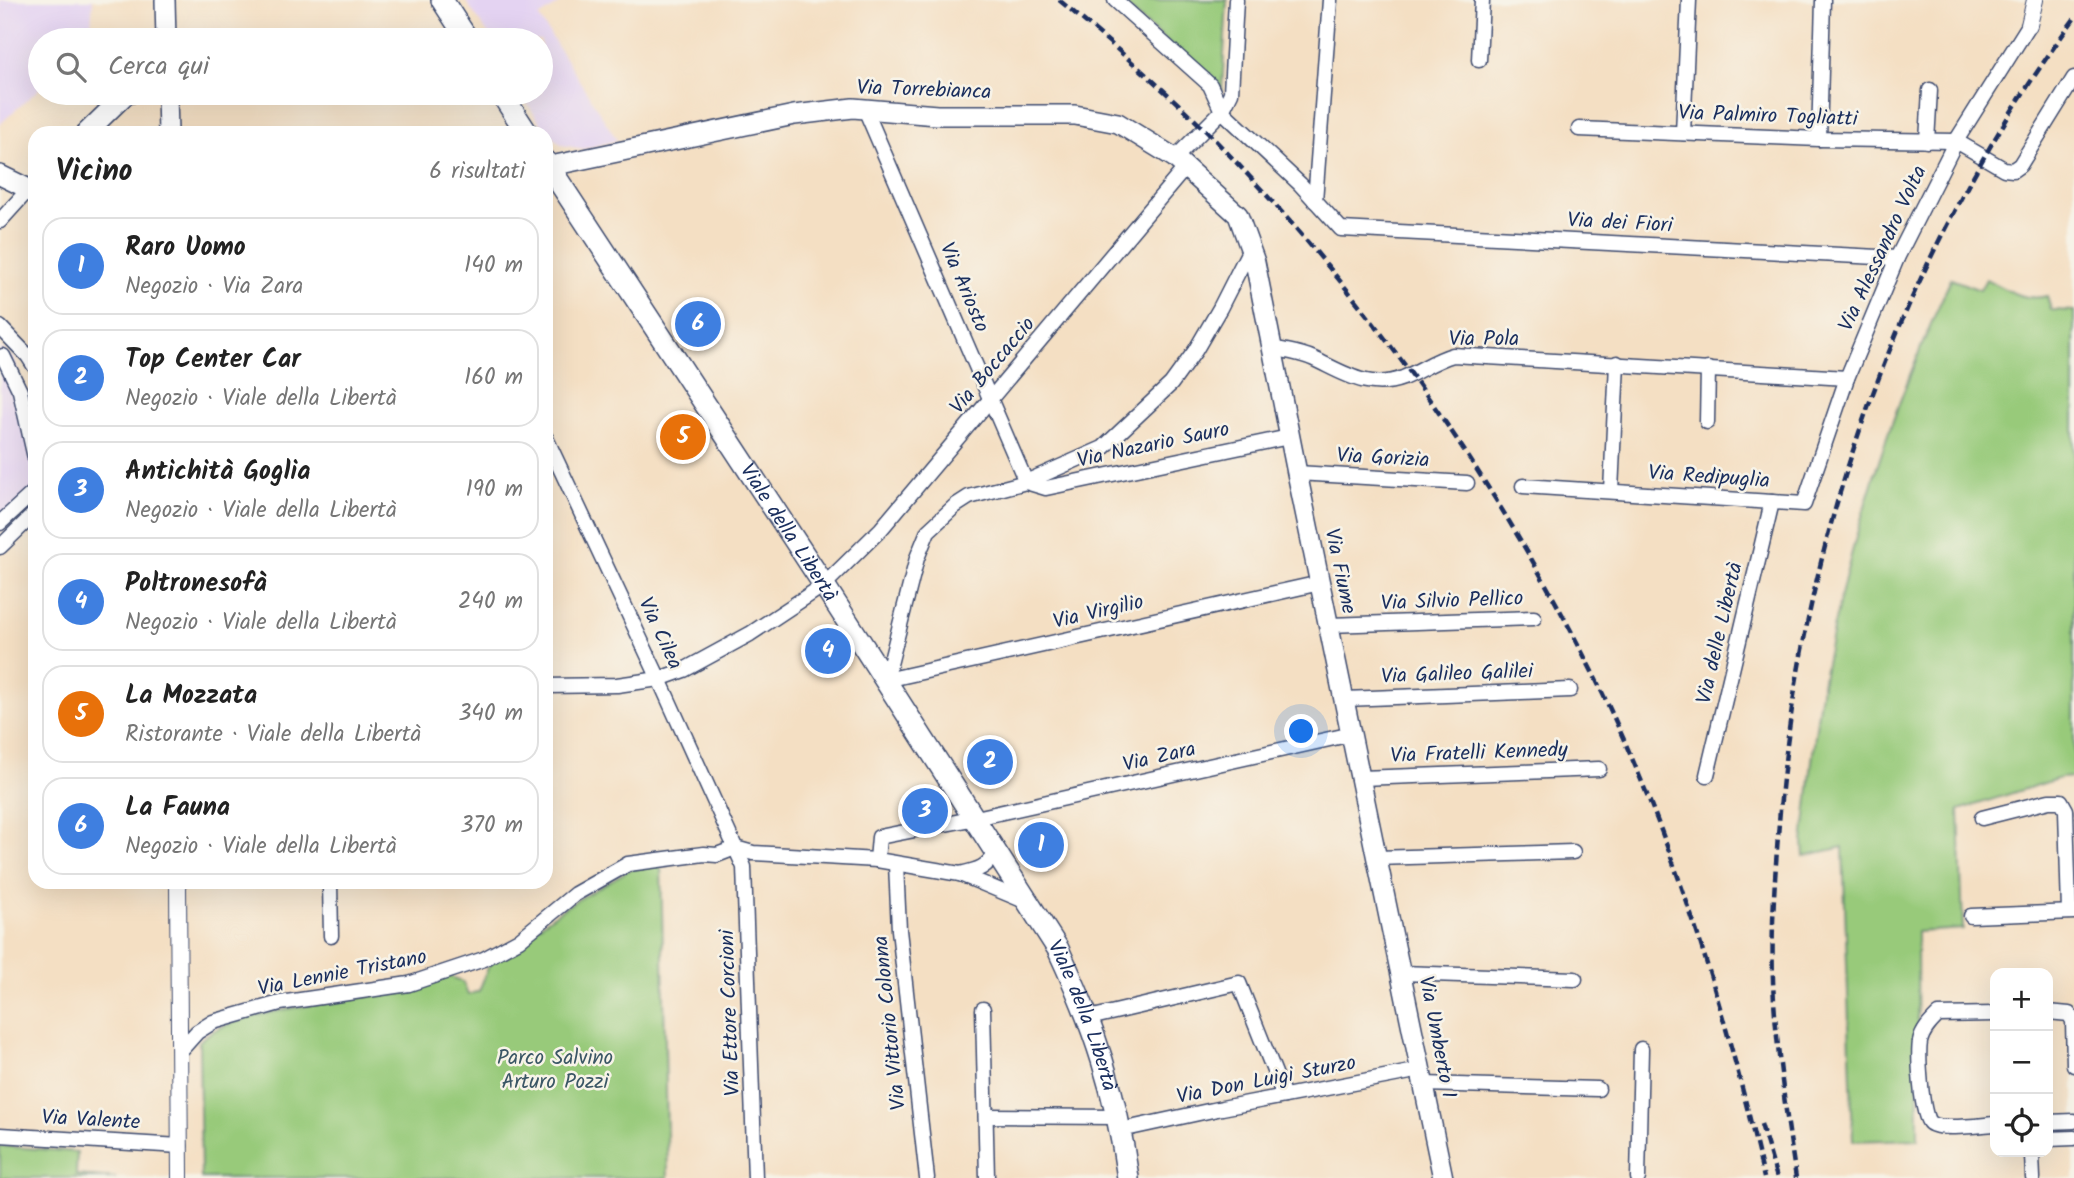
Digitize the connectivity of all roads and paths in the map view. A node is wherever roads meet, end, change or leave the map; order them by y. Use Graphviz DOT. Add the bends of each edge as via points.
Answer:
graph roads {
  1 [pos="165,0"];
  2 [pos="442,0"];
  3 [pos="1115,0"];
  4 [pos="1236,0"];
  5 [pos="1331,0"];
  6 [pos="1482,0"];
  7 [pos="1689,0"];
  8 [pos="1823,0"];
  9 [pos="2035,0"];
  10 [pos="2029,24"];
  11 [pos="166,28"];
  12 [pos="460,28"];
  13 [pos="1479,60"];
  14 [pos="2074,78"];
  15 [pos="1930,90"];
  16 [pos="115,105"];
  17 [pos="167,105"];
  18 [pos="509,105"];
  19 [pos="865,109"];
  20 [pos="1222,111"];
  21 [pos="93,126"];
  22 [pos="168,126"];
  23 [pos="522,126"];
  24 [pos="1579,129"];
  25 [pos="1683,133"];
  26 [pos="1819,139"];
  27 [pos="1927,141"];
  28 [pos="1956,141"];
  29 [pos="1180,163"];
  30 [pos="553,164"];
  31 [pos="553,174"];
  32 [pos="0,175"];
  33 [pos="28,186"];
  34 [pos="28,193"];
  35 [pos="1315,201"];
  36 [pos="0,221"];
  37 [pos="1251,247"];
  38 [pos="1897,258"];
  39 [pos="0,327"];
  40 [pos="1272,348"];
  41 [pos="1,354"];
  42 [pos="28,357"];
  43 [pos="1617,363"];
  44 [pos="1708,369"];
  45 [pos="1847,378"];
  46 [pos="990,400"];
  47 [pos="1707,422"];
  48 [pos="28,427"];
  49 [pos="1289,437"];
  50 [pos="553,453"];
  51 [pos="1297,473"];
  52 [pos="1026,482"];
  53 [pos="1467,483"];
  54 [pos="1523,486"];
  55 [pos="1611,491"];
  56 [pos="28,497"];
  57 [pos="1772,502"];
  58 [pos="1804,504"];
  59 [pos="28,520"];
  60 [pos="0,523"];
  61 [pos="0,547"];
  62 [pos="1320,583"];
  63 [pos="824,585"];
  64 [pos="1534,618"];
  65 [pos="1329,625"];
  66 [pos="659,679"];
  67 [pos="886,680"];
  68 [pos="553,686"];
  69 [pos="1570,690"];
  70 [pos="1345,699"];
  71 [pos="1352,734"];
  72 [pos="1599,769"];
  73 [pos="1707,775"];
  74 [pos="1361,778"];
  75 [pos="975,818"];
  76 [pos="1982,818"];
  77 [pos="735,848"];
  78 [pos="996,850"];
  79 [pos="1573,852"];
  80 [pos="1376,858"];
  81 [pos="877,860"];
  82 [pos="896,864"];
  83 [pos="960,874"];
  84 [pos="178,889"];
  85 [pos="330,889"];
  86 [pos="1029,903"];
  87 [pos="1387,905"];
  88 [pos="2071,911"];
  89 [pos="1971,916"];
  90 [pos="331,936"];
  91 [pos="1401,973"];
  92 [pos="1575,979"];
  93 [pos="983,1009"];
  94 [pos="2053,1012"];
  95 [pos="1990,1014"];
  96 [pos="1089,1018"];
  97 [pos="1641,1049"];
  98 [pos="180,1051"];
  99 [pos="2074,1065"];
  100 [pos="1422,1077"];
  101 [pos="1598,1089"];
  102 [pos="1284,1096"];
  103 [pos="986,1116"];
  104 [pos="2074,1121"];
  105 [pos="2053,1122"];
  106 [pos="1119,1124"];
  107 [pos="1990,1124"];
  108 [pos="0,1135"];
  109 [pos="2074,1138"];
  110 [pos="2053,1139"];
  111 [pos="180,1146"];
  112 [pos="2032,1157"];
  113 [pos="180,1178"];
  114 [pos="755,1178"];
  115 [pos="927,1178"];
  116 [pos="987,1178"];
  117 [pos="1128,1178"];
  118 [pos="1443,1178"];
  119 [pos="1637,1178"];
  120 [pos="2033,1178"];
  1 -- 11 [label="main road"];
  2 -- 12 [label="main road"];
  3 -- 20 [label="street" via="1210,85"];
  4 -- 20 [label="street" via="1231,93"];
  5 -- 35 [label="street"];
  6 -- 13 [label="street"];
  7 -- 25 [label="street"];
  8 -- 26 [label="street"];
  9 -- 10 [label="street"];
  10 -- 28 [label="street, Via Alessandro Volta"];
  14 -- 28 [label="street" via="2017,168 2004,169"];
  15 -- 27 [label="street"];
  16 -- 21 [label="main road"];
  17 -- 22 [label="main road"];
  18 -- 23 [label="main road"];
  19 -- 29 [label="main road, Via Torrebianca" via="937,115 1075,115 1118,123"];
  19 -- 30 [label="main road, Via Torrebianca" via="794,115"];
  19 -- 46 [label="street, Via Ariosto"];
  20 -- 29 [label="street, Via Boccaccio"];
  20 -- 35 [label="street"];
  24 -- 25 [label="street, Via Palmiro Togliatti"];
  25 -- 26 [label="street, Via Palmiro Togliatti"];
  26 -- 27 [label="street, Via Palmiro Togliatti"];
  27 -- 28 [label="street, Via Palmiro Togliatti"];
  28 -- 38 [label="street, Via Alessandro Volta"];
  29 -- 37 [label="main road, Via Torrebianca" via="1238,215"];
  29 -- 46 [label="street, Via Boccaccio"];
  31 -- 63 [label="main road, Viale della Libertà"];
  32 -- 33 [label="main road"];
  34 -- 36 [label="street"];
  35 -- 38 [label="street, Via dei Fiori" via="1341,229"];
  37 -- 40 [label="main road, Via Fiume"];
  37 -- 52 [label="street" via="1208,330 1171,384 1103,448"];
  38 -- 45 [label="street, Via Alessandro Volta"];
  39 -- 42 [label="street"];
  40 -- 43 [label="street, Via Pola" via="1377,383 1402,378 1453,355"];
  40 -- 49 [label="main road, Via Fiume"];
  41 -- 48 [label="street" via="20,391"];
  43 -- 44 [label="street, Via Pola"];
  43 -- 55 [label="street"];
  44 -- 45 [label="street, Via Pola"];
  44 -- 47 [label="street"];
  45 -- 58 [label="street, Via Alessandro Volta"];
  46 -- 52 [label="street, Via Ariosto"];
  46 -- 63 [label="street, Via Boccaccio" via="881,528"];
  49 -- 51 [label="main road, Via Fiume"];
  49 -- 52 [label="street, Via Nazario Sauro" via="1046,488"];
  50 -- 66 [label="street, Via Cilea"];
  51 -- 53 [label="street, Via Gorizia"];
  51 -- 62 [label="main road, Via Fiume"];
  52 -- 67 [label="street" via="970,497 928,531"];
  54 -- 55 [label="street, Via Redipuglia"];
  55 -- 57 [label="street, Via Redipuglia"];
  56 -- 60 [label="street"];
  57 -- 58 [label="street, Via Redipuglia"];
  57 -- 73 [label="street, Via delle Libertà"];
  59 -- 61 [label="street"];
  62 -- 65 [label="main road, Via Fiume"];
  62 -- 67 [label="street, Via Virgilio"];
  63 -- 66 [label="street, Via Boccaccio" via="750,634"];
  63 -- 67 [label="main road, Viale della Libertà"];
  64 -- 65 [label="street, Via Silvio Pellico"];
  65 -- 70 [label="main road, Via Fiume"];
  66 -- 68 [label="street, Via Boccaccio"];
  66 -- 77 [label="street, Via Cilea"];
  67 -- 75 [label="main road, Viale della Libertà"];
  69 -- 70 [label="street, Via Galileo Galilei"];
  70 -- 71 [label="main road, Via Fiume"];
  71 -- 74 [label="main road, Via Fiume"];
  71 -- 75 [label="street, Via Zara"];
  72 -- 74 [label="street, Via Fratelli Kennedy"];
  74 -- 80 [label="main road, Via Fiume"];
  75 -- 78 [label="main road, Viale della Libertà"];
  75 -- 81 [label="street, Via Zara" via="879,836"];
  76 -- 88 [label="street" via="2061,801 2066,810"];
  77 -- 81 [label="street, Via Lennie Tristano"];
  77 -- 98 [label="street, Via Lennie Tristano" via="717,855 628,864 575,894 520,940 484,959 409,984 280,1003 214,1022"];
  77 -- 114 [label="street, Via Ettore Corcioni" via="745,879"];
  78 -- 83 [label="street" via="990,863"];
  78 -- 86 [label="main road, Viale della Libertà"];
  79 -- 80 [label="street"];
  80 -- 87 [label="main road, Via Fiume"];
  81 -- 82 [label="street, Via Lennie Tristano"];
  82 -- 83 [label="street, Via Lennie Tristano"];
  82 -- 115 [label="street, Via Vittorio Colonna"];
  83 -- 86 [label="street, Via Lennie Tristano"];
  84 -- 98 [label="street"];
  85 -- 90 [label="street"];
  86 -- 96 [label="main road, Viale della Libertà" via="1058,949"];
  87 -- 91 [label="main road, Via Umberto I"];
  88 -- 89 [label="street"];
  91 -- 92 [label="street"];
  91 -- 100 [label="main road, Via Umberto I"];
  93 -- 103 [label="street"];
  94 -- 99 [label="street" via="2069,1014 2073,1021"];
  95 -- 107 [label="street" via="1938,1015 1920,1040 1923,1112 1930,1123"];
  96 -- 102 [label="street" via="1239,983"];
  96 -- 106 [label="main road, Viale della Libertà"];
  97 -- 119 [label="street"];
  98 -- 111 [label="street"];
  100 -- 101 [label="street, Via Don Luigi Sturzo"];
  100 -- 102 [label="street, Via Don Luigi Sturzo"];
  100 -- 118 [label="main road, Via Umberto I"];
  102 -- 106 [label="street, Via Don Luigi Sturzo"];
  103 -- 106 [label="street, Via Don Luigi Sturzo"];
  103 -- 116 [label="street"];
  104 -- 105 [label="street"];
  106 -- 117 [label="main road, Viale della Libertà"];
  108 -- 111 [label="street, Via Valente"];
  109 -- 110 [label="street"];
  111 -- 113 [label="street"];
  112 -- 120 [label="street"];
}
